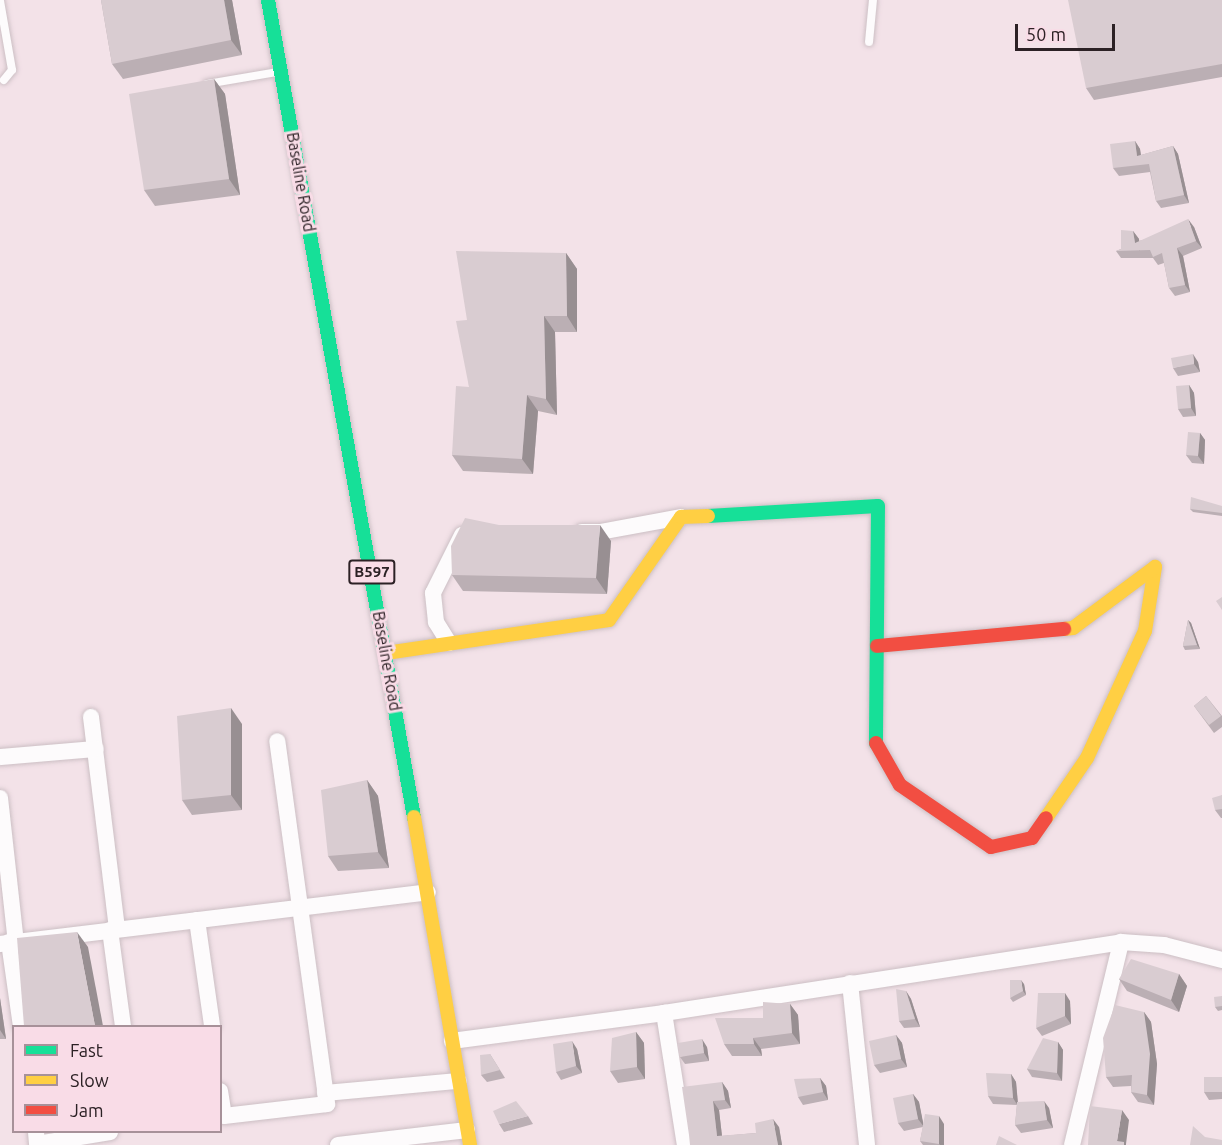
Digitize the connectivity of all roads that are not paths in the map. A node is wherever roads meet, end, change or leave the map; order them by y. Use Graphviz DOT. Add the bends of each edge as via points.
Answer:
graph roads {
  1 [pos="268,0"];
  2 [pos="873,0"];
  3 [pos="0,1"];
  4 [pos="2,26"];
  5 [pos="869,42"];
  6 [pos="280,72"];
  7 [pos="4,80"];
  8 [pos="200,86"];
  9 [pos="681,517"];
  10 [pos="480,524"];
  11 [pos="566,531"];
  12 [pos="449,643"];
  13 [pos="877,646"];
  14 [pos="386,653"];
  15 [pos="91,717"];
  16 [pos="277,741"];
  17 [pos="96,750"];
  18 [pos="0,758"];
  19 [pos="0,798"];
  20 [pos="428,892"];
  21 [pos="301,907"];
  22 [pos="197,920"];
  23 [pos="113,930"];
  24 [pos="8,942"];
  25 [pos="1121,942"];
  26 [pos="1222,960"];
  27 [pos="850,983"];
  28 [pos="664,1013"];
  29 [pos="21,1025"];
  30 [pos="123,1025"];
  31 [pos="212,1025"];
  32 [pos="452,1041"];
  33 [pos="458,1080"];
  34 [pos="326,1093"];
  35 [pos="222,1104"];
  36 [pos="36,1133"];
  37 [pos="99,1133"];
  38 [pos="468,1137"];
  39 [pos="338,1145"];
  40 [pos="685,1145"];
  41 [pos="867,1145"];
  42 [pos="1072,1145"];
  1 -- 6 [label="street, Baseline Road / B597"];
  2 -- 5 [label="lane"];
  3 -- 4 [label="lane"];
  4 -- 7 [label="lane" via="12,70"];
  6 -- 8 [label="lane"];
  6 -- 14 [label="street, Baseline Road / B597"];
  9 -- 11 [label="street" via="600,532"];
  9 -- 12 [label="street" via="609,620"];
  9 -- 13 [label="street" via="878,506"];
  10 -- 12 [label="street" via="470,522 433,592 436,622"];
  12 -- 14 [label="street"];
  13 -- 13 [label="street" via="876,744 900,785 991,847 1032,838 1087,758 1145,631 1155,567 1073,628"];
  14 -- 20 [label="street, Baseline Road / B597"];
  15 -- 17 [label="street"];
  16 -- 21 [label="street"];
  17 -- 18 [label="street"];
  17 -- 23 [label="street"];
  19 -- 24 [label="street"];
  20 -- 21 [label="street"];
  20 -- 32 [label="street, Baseline Road / B597"];
  21 -- 22 [label="street"];
  21 -- 34 [label="street"];
  22 -- 23 [label="street"];
  22 -- 31 [label="street"];
  23 -- 24 [label="street"];
  23 -- 30 [label="street"];
  24 -- 29 [label="street"];
  25 -- 26 [label="street" via="1164,945"];
  25 -- 27 [label="street"];
  25 -- 42 [label="street"];
  27 -- 28 [label="street"];
  27 -- 41 [label="street"];
  28 -- 32 [label="street"];
  28 -- 40 [label="street"];
  32 -- 33 [label="street, Baseline Road / B597"];
  33 -- 34 [label="street"];
  33 -- 38 [label="street, Baseline Road / B597"];
  34 -- 35 [label="street" via="327,1104 224,1116"];
  36 -- 37 [label="street" via="37,1144"];
  38 -- 39 [label="street"];
}
